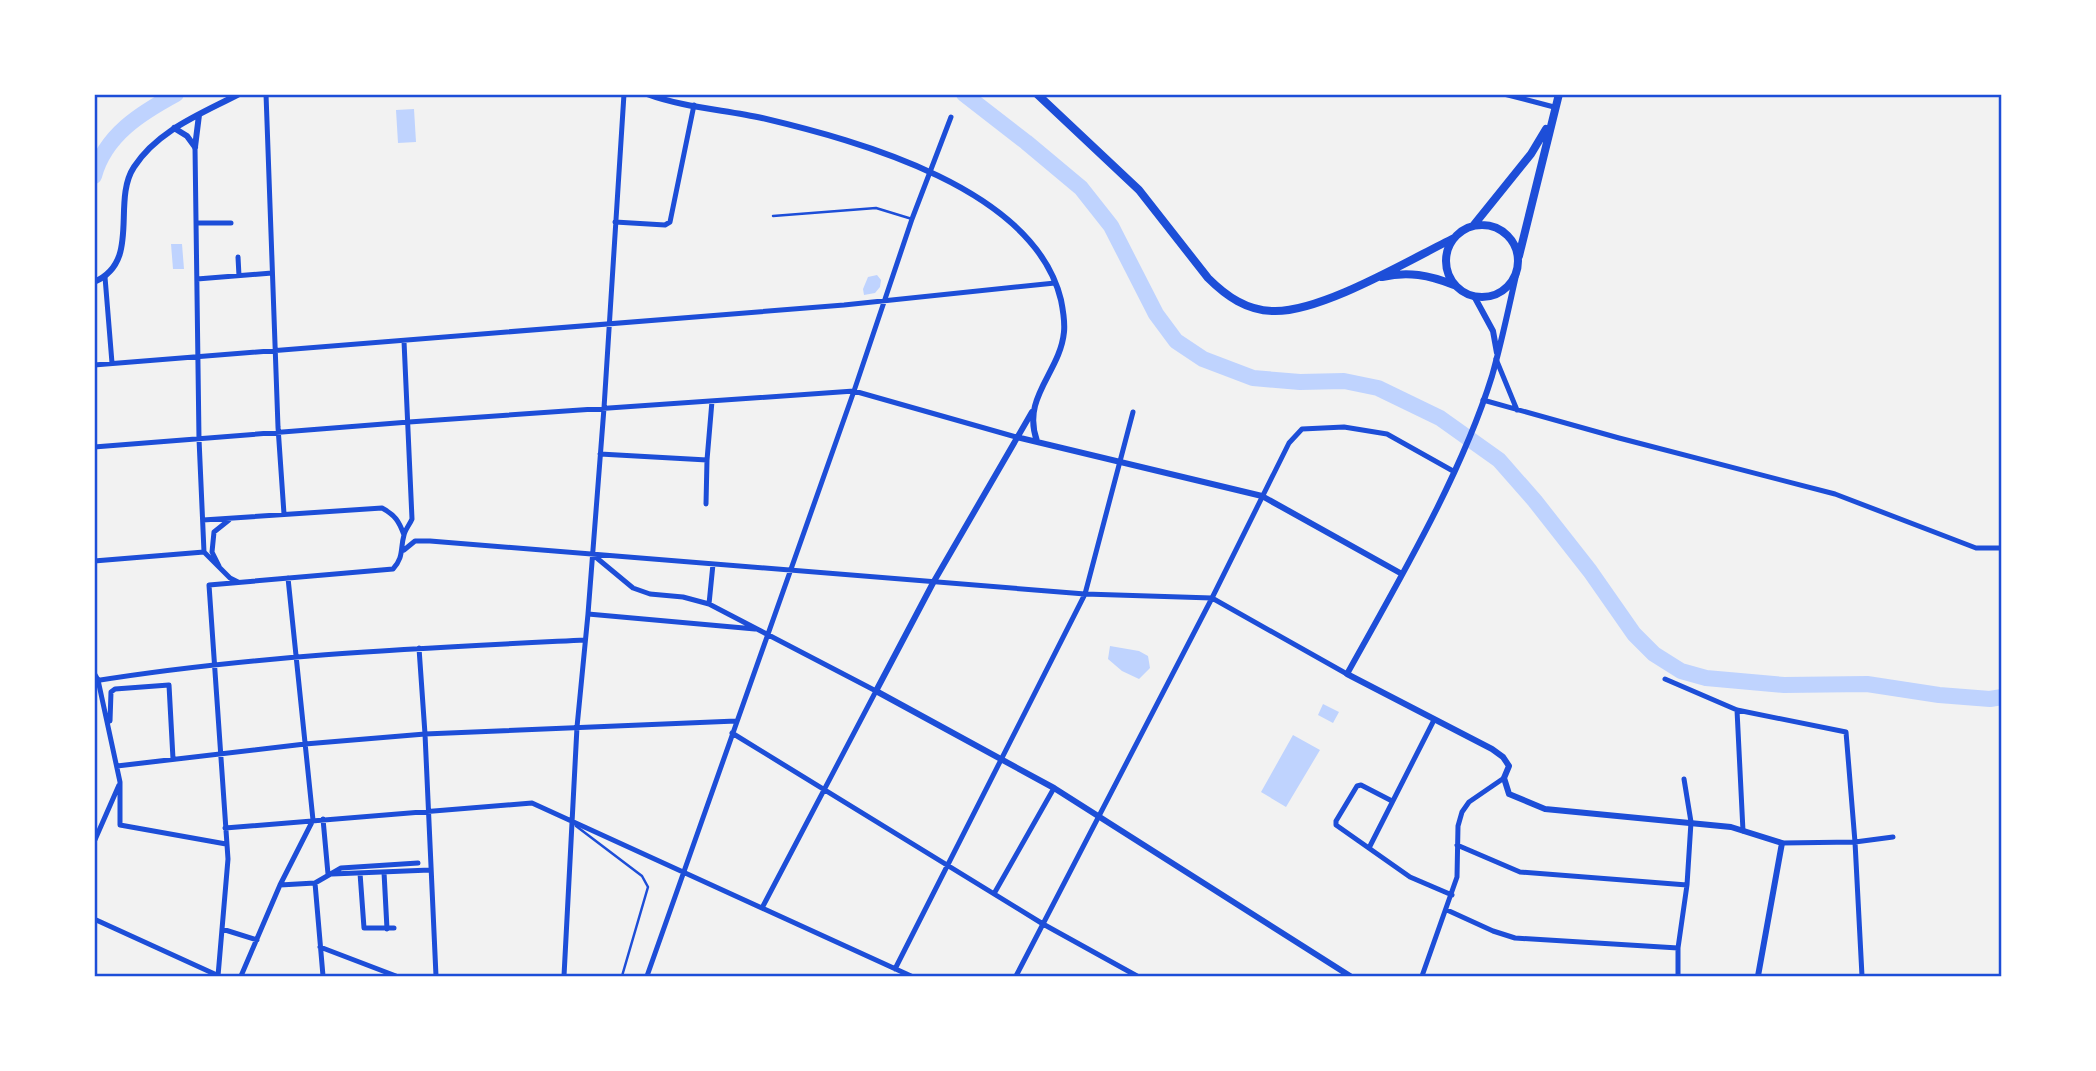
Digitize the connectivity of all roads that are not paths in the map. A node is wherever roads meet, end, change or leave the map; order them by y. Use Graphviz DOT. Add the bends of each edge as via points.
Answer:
graph roads {
  1 [pos="239,94"];
  2 [pos="266,94"];
  3 [pos="624,94"];
  4 [pos="648,94"];
  5 [pos="1037,94"];
  6 [pos="1504,94"];
  7 [pos="1559,94"];
  8 [pos="694,105"];
  9 [pos="1555,107"];
  10 [pos="199,116"];
  11 [pos="951,117"];
  12 [pos="1551,120"];
  13 [pos="174,128"];
  14 [pos="195,146"];
  15 [pos="929,171"];
  16 [pos="774,216"];
  17 [pos="912,219"];
  18 [pos="615,222"];
  19 [pos="197,223"];
  20 [pos="230,223"];
  21 [pos="1473,226"];
  22 [pos="1454,238"];
  23 [pos="238,257"];
  24 [pos="1518,259"];
  25 [pos="1517,271"];
  26 [pos="272,273"];
  27 [pos="239,276"];
  28 [pos="105,277"];
  29 [pos="197,279"];
  30 [pos="1372,279"];
  31 [pos="94,282"];
  32 [pos="1055,283"];
  33 [pos="1455,285"];
  34 [pos="1474,296"];
  35 [pos="884,300"];
  36 [pos="609,322"];
  37 [pos="404,341"];
  38 [pos="276,352"];
  39 [pos="1497,357"];
  40 [pos="198,358"];
  41 [pos="112,363"];
  42 [pos="94,365"];
  43 [pos="854,391"];
  44 [pos="1483,400"];
  45 [pos="712,401"];
  46 [pos="604,408"];
  47 [pos="1517,410"];
  48 [pos="1032,412"];
  49 [pos="1133,412"];
  50 [pos="409,422"];
  51 [pos="278,433"];
  52 [pos="1016,437"];
  53 [pos="199,439"];
  54 [pos="1037,442"];
  55 [pos="94,447"];
  56 [pos="600,454"];
  57 [pos="707,460"];
  58 [pos="1121,461"];
  59 [pos="1453,471"];
  60 [pos="1262,496"];
  61 [pos="706,504"];
  62 [pos="284,514"];
  63 [pos="232,518"];
  64 [pos="202,520"];
  65 [pos="404,535"];
  66 [pos="2001,548"];
  67 [pos="404,550"];
  68 [pos="204,552"];
  69 [pos="592,554"];
  70 [pos="94,561"];
  71 [pos="713,564"];
  72 [pos="219,566"];
  73 [pos="789,570"];
  74 [pos="1402,574"];
  75 [pos="288,579"];
  76 [pos="239,582"];
  77 [pos="933,583"];
  78 [pos="1085,594"];
  79 [pos="1212,598"];
  80 [pos="709,604"];
  81 [pos="588,614"];
  82 [pos="758,629"];
  83 [pos="767,634"];
  84 [pos="585,640"];
  85 [pos="419,648"];
  86 [pos="296,658"];
  87 [pos="214,667"];
  88 [pos="94,673"];
  89 [pos="1347,674"];
  90 [pos="1665,679"];
  91 [pos="96,681"];
  92 [pos="876,691"];
  93 [pos="1737,710"];
  94 [pos="1434,720"];
  95 [pos="736,721"];
  96 [pos="109,727"];
  97 [pos="577,727"];
  98 [pos="732,733"];
  99 [pos="425,734"];
  100 [pos="305,744"];
  101 [pos="220,753"];
  102 [pos="1000,759"];
  103 [pos="173,760"];
  104 [pos="117,766"];
  105 [pos="1504,778"];
  106 [pos="1684,779"];
  107 [pos="120,782"];
  108 [pos="1054,788"];
  109 [pos="825,789"];
  110 [pos="1392,801"];
  111 [pos="429,810"];
  112 [pos="1099,816"];
  113 [pos="323,819"];
  114 [pos="313,820"];
  115 [pos="1691,822"];
  116 [pos="572,823"];
  117 [pos="225,828"];
  118 [pos="1744,831"];
  119 [pos="1893,837"];
  120 [pos="94,842"];
  121 [pos="1855,842"];
  122 [pos="226,844"];
  123 [pos="1782,844"];
  124 [pos="1457,845"];
  125 [pos="1369,848"];
  126 [pos="418,863"];
  127 [pos="948,863"];
  128 [pos="430,870"];
  129 [pos="384,872"];
  130 [pos="684,872"];
  131 [pos="360,873"];
  132 [pos="328,874"];
  133 [pos="315,883"];
  134 [pos="280,885"];
  135 [pos="1687,885"];
  136 [pos="995,892"];
  137 [pos="1452,895"];
  138 [pos="762,908"];
  139 [pos="1447,909"];
  140 [pos="94,919"];
  141 [pos="1043,923"];
  142 [pos="222,929"];
  143 [pos="257,940"];
  144 [pos="320,947"];
  145 [pos="1678,948"];
  146 [pos="895,969"];
  147 [pos="218,976"];
  148 [pos="241,976"];
  149 [pos="323,976"];
  150 [pos="396,976"];
  151 [pos="436,976"];
  152 [pos="564,976"];
  153 [pos="622,976"];
  154 [pos="646,976"];
  155 [pos="911,976"];
  156 [pos="1016,976"];
  157 [pos="1137,976"];
  158 [pos="1350,976"];
  159 [pos="1422,976"];
  160 [pos="1678,976"];
  161 [pos="1758,976"];
  162 [pos="1862,976"];
  1 -- 10 [label="street"];
  2 -- 26 [label="street"];
  3 -- 18 [label="street"];
  4 -- 8 [label="street"];
  5 -- 30 [label="main road" via="1121,171 1208,278 1235,301 1274,311 1297,308"];
  6 -- 9 [label="street"];
  7 -- 9 [label="main road"];
  8 -- 15 [label="street" via="833,137"];
  8 -- 18 [label="street" via="670,222"];
  9 -- 12 [label="main road"];
  10 -- 13 [label="street"];
  10 -- 14 [label="street"];
  11 -- 15 [label="street"];
  12 -- 21 [label="main road" via="1531,154"];
  12 -- 24 [label="main road"];
  13 -- 14 [label="street"];
  13 -- 28 [label="street" via="148,150 131,173 121,253"];
  14 -- 19 [label="street"];
  15 -- 17 [label="street"];
  15 -- 32 [label="street" via="1001,215 1043,260"];
  16 -- 17 [label="lane" via="876,208"];
  17 -- 35 [label="street"];
  18 -- 36 [label="street"];
  19 -- 20 [label="street"];
  19 -- 29 [label="street"];
  21 -- 22 [label="main road"];
  21 -- 24 [label="main road" via="1498,228 1508,236"];
  22 -- 30 [label="main road"];
  22 -- 33 [label="main road" via="1446,257"];
  23 -- 27 [label="street"];
  24 -- 25 [label="main road"];
  25 -- 34 [label="main road" via="1495,295"];
  25 -- 39 [label="street"];
  26 -- 27 [label="street"];
  26 -- 38 [label="street"];
  27 -- 29 [label="street"];
  28 -- 31 [label="street"];
  28 -- 41 [label="street"];
  29 -- 40 [label="street"];
  30 -- 33 [label="main road" via="1414,273"];
  32 -- 35 [label="street"];
  32 -- 48 [label="street" via="1064,333"];
  33 -- 34 [label="main road"];
  34 -- 39 [label="street" via="1493,331"];
  35 -- 36 [label="street"];
  35 -- 43 [label="street"];
  36 -- 37 [label="street"];
  36 -- 46 [label="street"];
  37 -- 38 [label="street"];
  37 -- 50 [label="street"];
  38 -- 40 [label="street"];
  38 -- 51 [label="street"];
  39 -- 44 [label="street"];
  39 -- 47 [label="street"];
  40 -- 41 [label="street"];
  40 -- 53 [label="street"];
  41 -- 42 [label="street"];
  43 -- 45 [label="street"];
  43 -- 52 [label="street"];
  43 -- 73 [label="street"];
  44 -- 47 [label="street"];
  44 -- 59 [label="street"];
  45 -- 46 [label="street"];
  45 -- 57 [label="street"];
  46 -- 50 [label="street"];
  46 -- 56 [label="street"];
  47 -- 66 [label="street" via="1835,494 1976,548"];
  48 -- 52 [label="street"];
  48 -- 54 [label="street"];
  49 -- 58 [label="street"];
  50 -- 51 [label="street"];
  50 -- 65 [label="street" via="412,519"];
  51 -- 53 [label="street"];
  51 -- 62 [label="street"];
  52 -- 54 [label="street"];
  52 -- 77 [label="street"];
  53 -- 55 [label="street"];
  53 -- 64 [label="street"];
  54 -- 58 [label="street"];
  56 -- 57 [label="street"];
  56 -- 69 [label="street"];
  57 -- 61 [label="street"];
  58 -- 60 [label="street"];
  58 -- 78 [label="street"];
  59 -- 60 [label="street" via="1387,434 1344,427 1302,429 1289,443"];
  59 -- 74 [label="street"];
  60 -- 74 [label="street"];
  60 -- 79 [label="street"];
  62 -- 63 [label="street"];
  62 -- 65 [label="street" via="382,508 400,523"];
  63 -- 64 [label="street"];
  63 -- 72 [label="street" via="214,532 212,552"];
  64 -- 68 [label="street"];
  65 -- 67 [label="street"];
  67 -- 69 [label="street" via="415,541 430,541"];
  67 -- 75 [label="street" via="393,569"];
  68 -- 70 [label="street"];
  68 -- 72 [label="street"];
  69 -- 71 [label="street"];
  69 -- 80 [label="street" via="633,588"];
  69 -- 81 [label="street"];
  71 -- 73 [label="street"];
  71 -- 80 [label="street"];
  72 -- 76 [label="street"];
  73 -- 77 [label="street"];
  73 -- 83 [label="street"];
  74 -- 89 [label="street"];
  75 -- 76 [label="street"];
  75 -- 86 [label="street"];
  76 -- 87 [label="street" via="209,585"];
  77 -- 78 [label="street"];
  77 -- 92 [label="street"];
  78 -- 79 [label="street"];
  78 -- 102 [label="street"];
  79 -- 89 [label="street"];
  79 -- 112 [label="street"];
  80 -- 82 [label="street"];
  81 -- 82 [label="street"];
  81 -- 84 [label="street"];
  82 -- 83 [label="street"];
  83 -- 92 [label="street"];
  83 -- 95 [label="street"];
  84 -- 85 [label="street"];
  84 -- 97 [label="street"];
  85 -- 86 [label="street"];
  85 -- 99 [label="street"];
  86 -- 87 [label="street"];
  86 -- 100 [label="street"];
  87 -- 91 [label="street"];
  87 -- 101 [label="street"];
  88 -- 91 [label="street"];
  89 -- 94 [label="street"];
  90 -- 93 [label="street"];
  91 -- 96 [label="street"];
  92 -- 102 [label="street"];
  92 -- 109 [label="street"];
  93 -- 118 [label="street"];
  93 -- 121 [label="street" via="1846,732"];
  94 -- 105 [label="street" via="1503,757 1510,766"];
  94 -- 110 [label="street"];
  95 -- 97 [label="street"];
  95 -- 98 [label="street"];
  96 -- 103 [label="street" via="115,689 169,685"];
  96 -- 104 [label="street"];
  97 -- 99 [label="street"];
  97 -- 116 [label="street"];
  98 -- 109 [label="street"];
  98 -- 130 [label="street"];
  99 -- 100 [label="street"];
  99 -- 111 [label="street"];
  100 -- 101 [label="street"];
  100 -- 114 [label="street"];
  101 -- 103 [label="street"];
  101 -- 117 [label="street"];
  102 -- 108 [label="street"];
  102 -- 127 [label="street"];
  103 -- 104 [label="street"];
  104 -- 107 [label="street"];
  105 -- 115 [label="street" via="1510,794 1545,809"];
  105 -- 124 [label="street" via="1469,802 1462,812"];
  106 -- 115 [label="street"];
  107 -- 120 [label="street"];
  107 -- 122 [label="street" via="120,825"];
  108 -- 112 [label="street"];
  108 -- 136 [label="street"];
  109 -- 127 [label="street"];
  109 -- 138 [label="street"];
  110 -- 125 [label="street"];
  110 -- 125 [label="street" via="1357,786 1336,821"];
  111 -- 113 [label="street"];
  111 -- 116 [label="street" via="532,803"];
  111 -- 128 [label="street"];
  112 -- 141 [label="street"];
  112 -- 158 [label="street"];
  113 -- 114 [label="street"];
  113 -- 132 [label="street"];
  114 -- 117 [label="street"];
  114 -- 134 [label="street"];
  115 -- 118 [label="street"];
  115 -- 135 [label="street"];
  116 -- 130 [label="street"];
  116 -- 152 [label="street"];
  116 -- 153 [label="lane" via="642,876 648,887"];
  117 -- 122 [label="street"];
  118 -- 123 [label="street"];
  119 -- 121 [label="street"];
  121 -- 123 [label="street"];
  121 -- 162 [label="street"];
  122 -- 142 [label="street"];
  123 -- 161 [label="street"];
  124 -- 135 [label="street" via="1521,872"];
  124 -- 137 [label="street"];
  125 -- 137 [label="street" via="1410,877"];
  126 -- 132 [label="street" via="341,868"];
  127 -- 136 [label="street"];
  127 -- 146 [label="street"];
  128 -- 129 [label="street"];
  128 -- 151 [label="street"];
  129 -- 131 [label="street"];
  129 -- 131 [label="street" via="391,928 365,928"];
  130 -- 138 [label="street"];
  130 -- 154 [label="street"];
  131 -- 132 [label="street"];
  132 -- 133 [label="street"];
  133 -- 134 [label="street"];
  133 -- 144 [label="street"];
  134 -- 143 [label="street"];
  135 -- 145 [label="street"];
  136 -- 141 [label="street"];
  137 -- 139 [label="street"];
  138 -- 146 [label="street"];
  139 -- 145 [label="street" via="1515,938"];
  139 -- 159 [label="street"];
  140 -- 147 [label="street"];
  141 -- 156 [label="street"];
  141 -- 157 [label="street"];
  142 -- 143 [label="street"];
  142 -- 147 [label="street"];
  143 -- 148 [label="street"];
  144 -- 149 [label="street"];
  144 -- 150 [label="street"];
  145 -- 160 [label="street"];
  146 -- 155 [label="street"];
}
